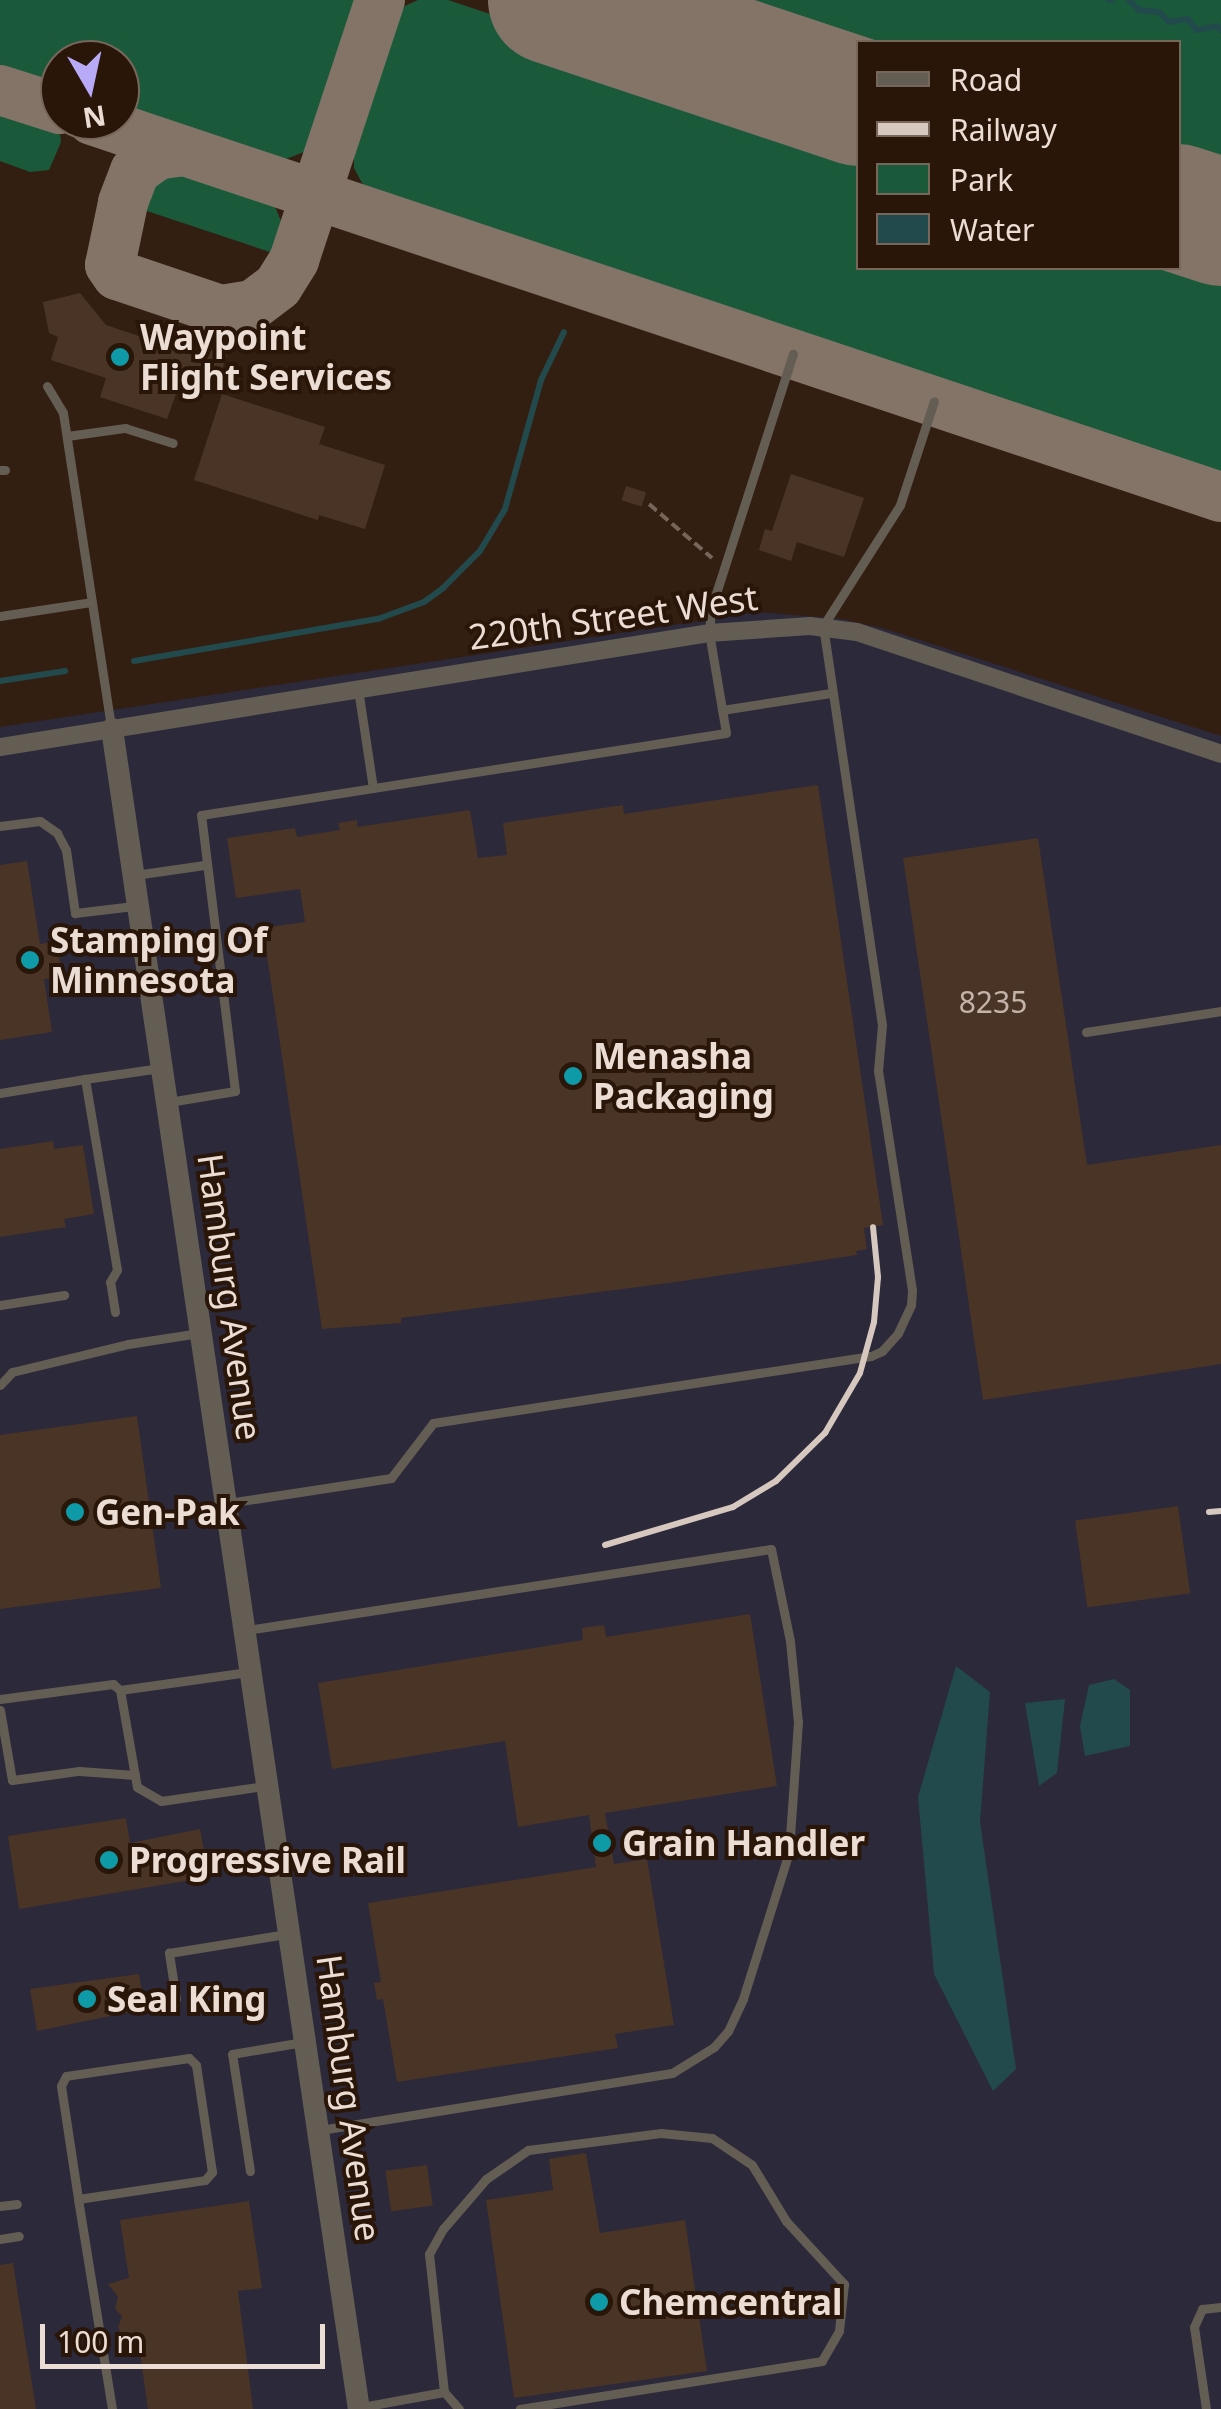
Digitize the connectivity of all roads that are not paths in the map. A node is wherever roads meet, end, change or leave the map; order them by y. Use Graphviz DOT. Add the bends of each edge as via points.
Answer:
graph roads {
  1 [pos="793,354"];
  2 [pos="47,386"];
  3 [pos="934,401"];
  4 [pos="67,436"];
  5 [pos="174,443"];
  6 [pos="91,602"];
  7 [pos="0,616"];
  8 [pos="823,626"];
  9 [pos="709,633"];
  10 [pos="358,690"];
  11 [pos="832,693"];
  12 [pos="722,710"];
  13 [pos="112,730"];
  14 [pos="0,747"];
  15 [pos="1221,754"];
  16 [pos="373,788"];
  17 [pos="0,826"];
  18 [pos="204,866"];
  19 [pos="133,876"];
  20 [pos="137,905"];
  21 [pos="1221,1011"];
  22 [pos="1086,1032"];
  23 [pos="160,1068"];
  24 [pos="85,1079"];
  25 [pos="0,1092"];
  26 [pos="165,1102"];
  27 [pos="64,1295"];
  28 [pos="0,1305"];
  29 [pos="115,1312"];
  30 [pos="199,1333"];
  31 [pos="0,1384"];
  32 [pos="225,1504"];
  33 [pos="244,1631"];
  34 [pos="250,1671"];
  35 [pos="120,1690"];
  36 [pos="0,1698"];
  37 [pos="0,1710"];
  38 [pos="135,1775"];
  39 [pos="266,1785"];
  40 [pos="289,1934"];
  41 [pos="176,1999"];
  42 [pos="306,2042"];
  43 [pos="318,2130"];
  44 [pos="250,2170"];
  45 [pos="78,2199"];
  46 [pos="17,2204"];
  47 [pos="0,2206"];
  48 [pos="19,2236"];
  49 [pos="0,2239"];
  50 [pos="1221,2306"];
  51 [pos="444,2392"];
  52 [pos="359,2408"];
  53 [pos="112,2409"];
  54 [pos="459,2409"];
  55 [pos="520,2409"];
  56 [pos="1206,2409"];
  1 -- 9 [label="lane"];
  2 -- 4 [label="lane" via="64,413"];
  3 -- 8 [label="lane" via="900,505"];
  4 -- 5 [label="lane" via="126,428"];
  4 -- 6 [label="lane"];
  6 -- 7 [label="lane"];
  6 -- 13 [label="lane"];
  8 -- 9 [label="street, 220th Street West"];
  8 -- 11 [label="lane"];
  8 -- 15 [label="street, 220th Street West"];
  9 -- 10 [label="street, 220th Street West"];
  9 -- 12 [label="lane"];
  10 -- 13 [label="street, 220th Street West"];
  10 -- 16 [label="lane"];
  11 -- 12 [label="lane"];
  11 -- 32 [label="lane" via="882,1024 878,1072 912,1290 905,1321 890,1344 871,1356 434,1423 391,1478"];
  12 -- 16 [label="lane" via="726,733"];
  13 -- 14 [label="street, 220th Street West"];
  13 -- 19 [label="street, Hamburg Avenue"];
  16 -- 18 [label="lane" via="201,815"];
  17 -- 20 [label="lane" via="40,821 57,833 76,913"];
  18 -- 19 [label="lane"];
  18 -- 26 [label="lane" via="235,1092"];
  19 -- 20 [label="street, Hamburg Avenue"];
  20 -- 23 [label="street, Hamburg Avenue"];
  21 -- 22 [label="lane"];
  23 -- 24 [label="lane"];
  23 -- 26 [label="street, Hamburg Avenue"];
  24 -- 25 [label="lane"];
  24 -- 29 [label="lane" via="117,1270 110,1282"];
  26 -- 30 [label="street, Hamburg Avenue"];
  27 -- 28 [label="lane"];
  30 -- 31 [label="lane" via="12,1372"];
  30 -- 32 [label="street, Hamburg Avenue"];
  32 -- 33 [label="street, Hamburg Avenue"];
  33 -- 34 [label="street, Hamburg Avenue"];
  33 -- 43 [label="lane" via="771,1548 790,1641 798,1722 789,1852 743,1999 714,2046 672,2073"];
  34 -- 35 [label="lane"];
  34 -- 39 [label="street, Hamburg Avenue"];
  35 -- 36 [label="lane" via="113,1684"];
  35 -- 38 [label="lane"];
  37 -- 38 [label="lane" via="12,1780 79,1771"];
  38 -- 39 [label="lane" via="137,1788 161,1800"];
  39 -- 40 [label="street, Hamburg Avenue"];
  40 -- 41 [label="lane" via="169,1953"];
  40 -- 42 [label="street, Hamburg Avenue"];
  42 -- 43 [label="street, Hamburg Avenue"];
  42 -- 44 [label="lane" via="232,2054"];
  43 -- 52 [label="street, Hamburg Avenue"];
  45 -- 45 [label="lane" via="60,2086 66,2076 188,2058 196,2065 212,2172 205,2180"];
  45 -- 53 [label="lane"];
  46 -- 47 [label="lane"];
  48 -- 49 [label="lane"];
  50 -- 56 [label="lane" via="1202,2309 1194,2327"];
  51 -- 52 [label="lane"];
  51 -- 54 [label="lane"];
  51 -- 55 [label="lane" via="430,2254 486,2179 528,2150 662,2133 712,2138 752,2165 786,2221 844,2284 839,2331 822,2361"];
}
